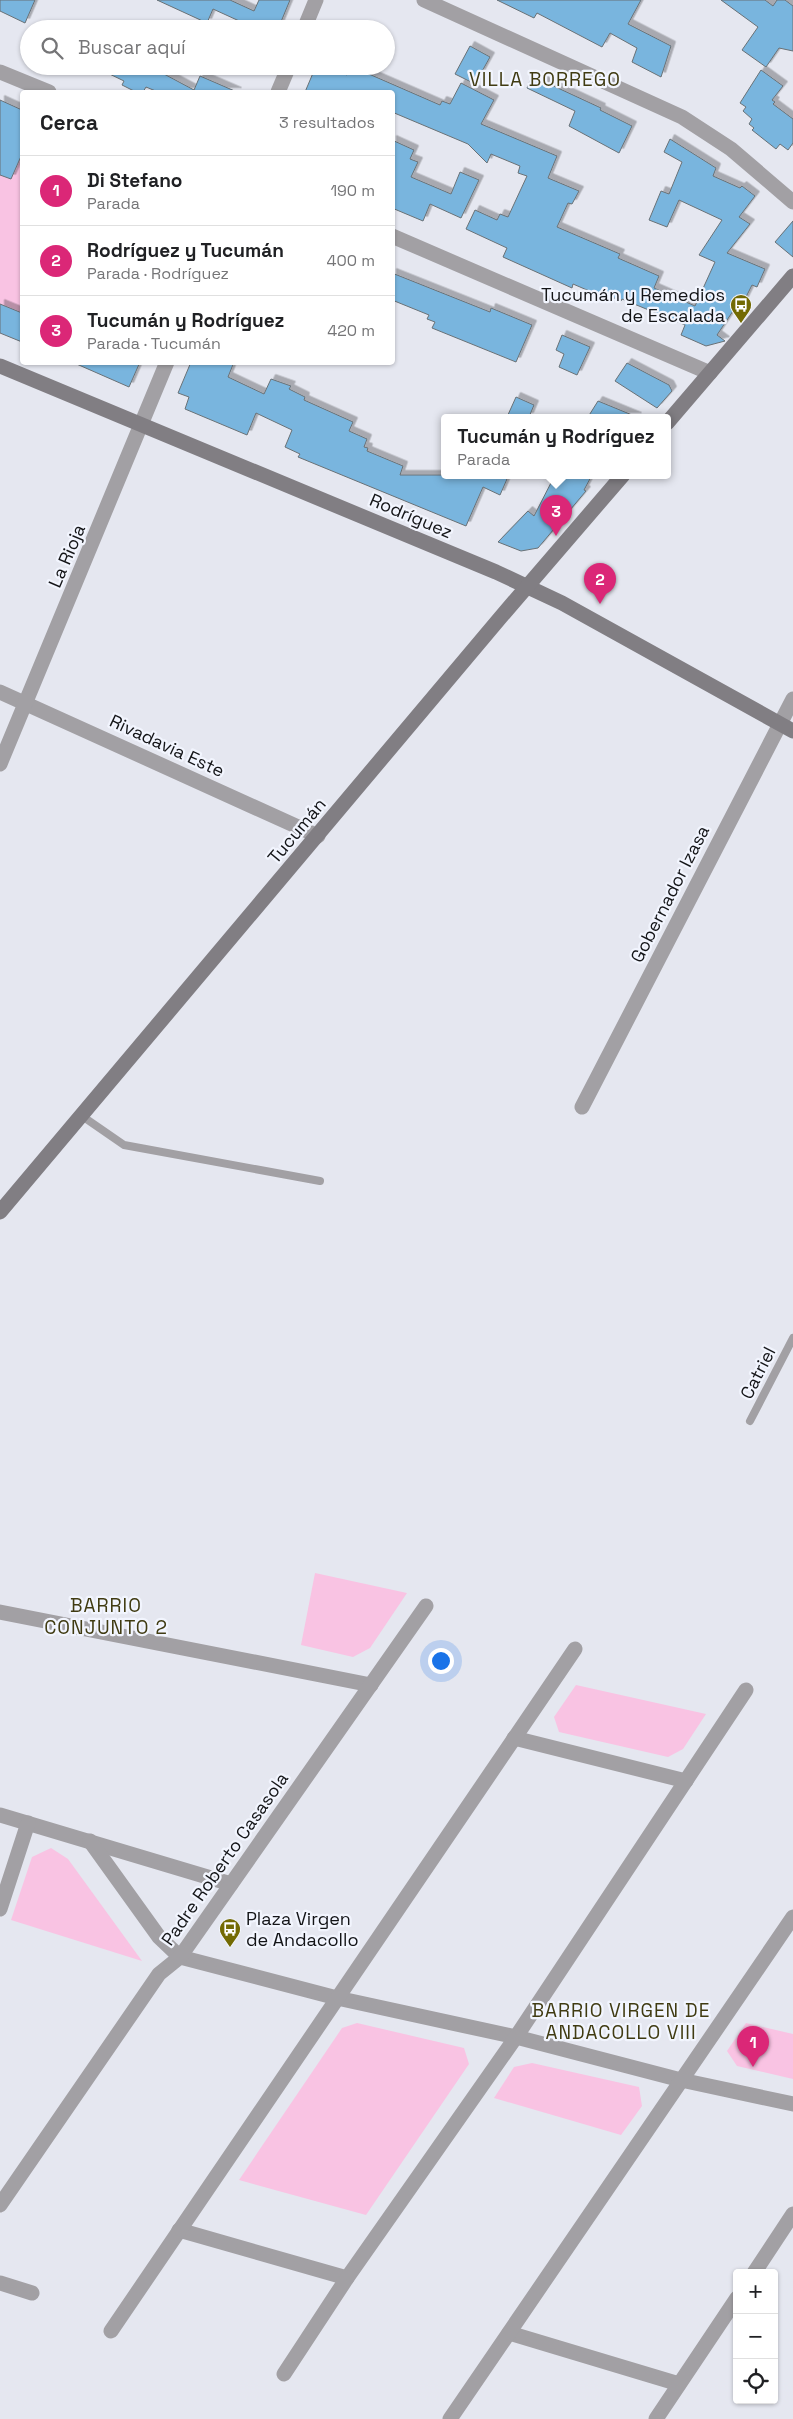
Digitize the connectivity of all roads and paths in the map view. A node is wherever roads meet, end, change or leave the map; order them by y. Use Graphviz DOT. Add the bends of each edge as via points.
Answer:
graph roads {
  1 [pos="316,0"];
  2 [pos="424,0"];
  3 [pos="308,20"];
  4 [pos="0,72"];
  5 [pos="285,75"];
  6 [pos="45,90"];
  7 [pos="279,90"];
  8 [pos="793,202"];
  9 [pos="395,237"];
  10 [pos="793,276"];
  11 [pos="166,365"];
  12 [pos="0,366"];
  13 [pos="710,373"];
  14 [pos="671,418"];
  15 [pos="142,425"];
  16 [pos="620,479"];
  17 [pos="527,587"];
  18 [pos="0,692"];
  19 [pos="793,699"];
  20 [pos="26,703"];
  21 [pos="786,728"];
  22 [pos="0,764"];
  23 [pos="318,836"];
  24 [pos="582,1108"];
  25 [pos="82,1116"];
  26 [pos="320,1181"];
  27 [pos="0,1212"];
  28 [pos="793,1338"];
  29 [pos="750,1422"];
  30 [pos="426,1606"];
  31 [pos="0,1612"];
  32 [pos="575,1649"];
  33 [pos="371,1685"];
  34 [pos="746,1690"];
  35 [pos="514,1738"];
  36 [pos="686,1780"];
  37 [pos="0,1816"];
  38 [pos="28,1823"];
  39 [pos="90,1840"];
  40 [pos="231,1884"];
  41 [pos="0,1910"];
  42 [pos="793,1917"];
  43 [pos="180,1957"];
  44 [pos="337,1998"];
  45 [pos="516,2036"];
  46 [pos="681,2080"];
  47 [pos="793,2104"];
  48 [pos="0,2205"];
  49 [pos="793,2214"];
  50 [pos="179,2230"];
  51 [pos="757,2269"];
  52 [pos="347,2278"];
  53 [pos="0,2283"];
  54 [pos="32,2293"];
  55 [pos="733,2304"];
  56 [pos="110,2332"];
  57 [pos="509,2333"];
  58 [pos="284,2374"];
  59 [pos="679,2384"];
  60 [pos="450,2419"];
  61 [pos="656,2419"];
  1 -- 3 [label="street"];
  2 -- 8 [label="street" via="682,117 731,149"];
  4 -- 6 [label="street"];
  5 -- 7 [label="street"];
  9 -- 13 [label="street"];
  10 -- 13 [label="main road"];
  11 -- 15 [label="street, La Rioja"];
  12 -- 15 [label="main road, Rodríguez"];
  13 -- 14 [label="main road"];
  15 -- 17 [label="main road, Rodríguez"];
  15 -- 20 [label="street, La Rioja"];
  16 -- 17 [label="main road, Tucumán"];
  17 -- 21 [label="main road, Rodríguez" via="562,603"];
  17 -- 23 [label="main road, Tucumán"];
  18 -- 20 [label="street, Rivadavia Este"];
  19 -- 21 [label="street, Gobernador Izasa"];
  20 -- 22 [label="street, La Rioja"];
  20 -- 23 [label="street, Rivadavia Este"];
  21 -- 24 [label="street, Gobernador Izasa"];
  23 -- 25 [label="main road, Tucumán"];
  25 -- 26 [label="lane" via="124,1145"];
  25 -- 27 [label="main road, Tucumán"];
  28 -- 29 [label="lane, Catriel"];
  30 -- 33 [label="street, Padre Roberto Casasola"];
  31 -- 33 [label="street"];
  32 -- 35 [label="street"];
  33 -- 40 [label="street, Padre Roberto Casasola"];
  34 -- 36 [label="street"];
  35 -- 36 [label="street"];
  35 -- 44 [label="street"];
  36 -- 45 [label="street"];
  37 -- 38 [label="street"];
  38 -- 39 [label="street"];
  38 -- 41 [label="street"];
  39 -- 40 [label="street"];
  39 -- 43 [label="street" via="159,1937"];
  40 -- 43 [label="street, Padre Roberto Casasola"];
  42 -- 46 [label="street"];
  43 -- 44 [label="street"];
  43 -- 48 [label="street, Padre Roberto Casasola" via="158,1974"];
  44 -- 45 [label="street"];
  44 -- 50 [label="street"];
  45 -- 46 [label="street"];
  45 -- 52 [label="street"];
  46 -- 47 [label="street"];
  46 -- 57 [label="street"];
  49 -- 51 [label="street"];
  50 -- 52 [label="street"];
  50 -- 56 [label="street"];
  52 -- 58 [label="street"];
  53 -- 54 [label="street"];
  55 -- 59 [label="street"];
  57 -- 59 [label="street"];
  57 -- 60 [label="street"];
  59 -- 61 [label="street"];
}
